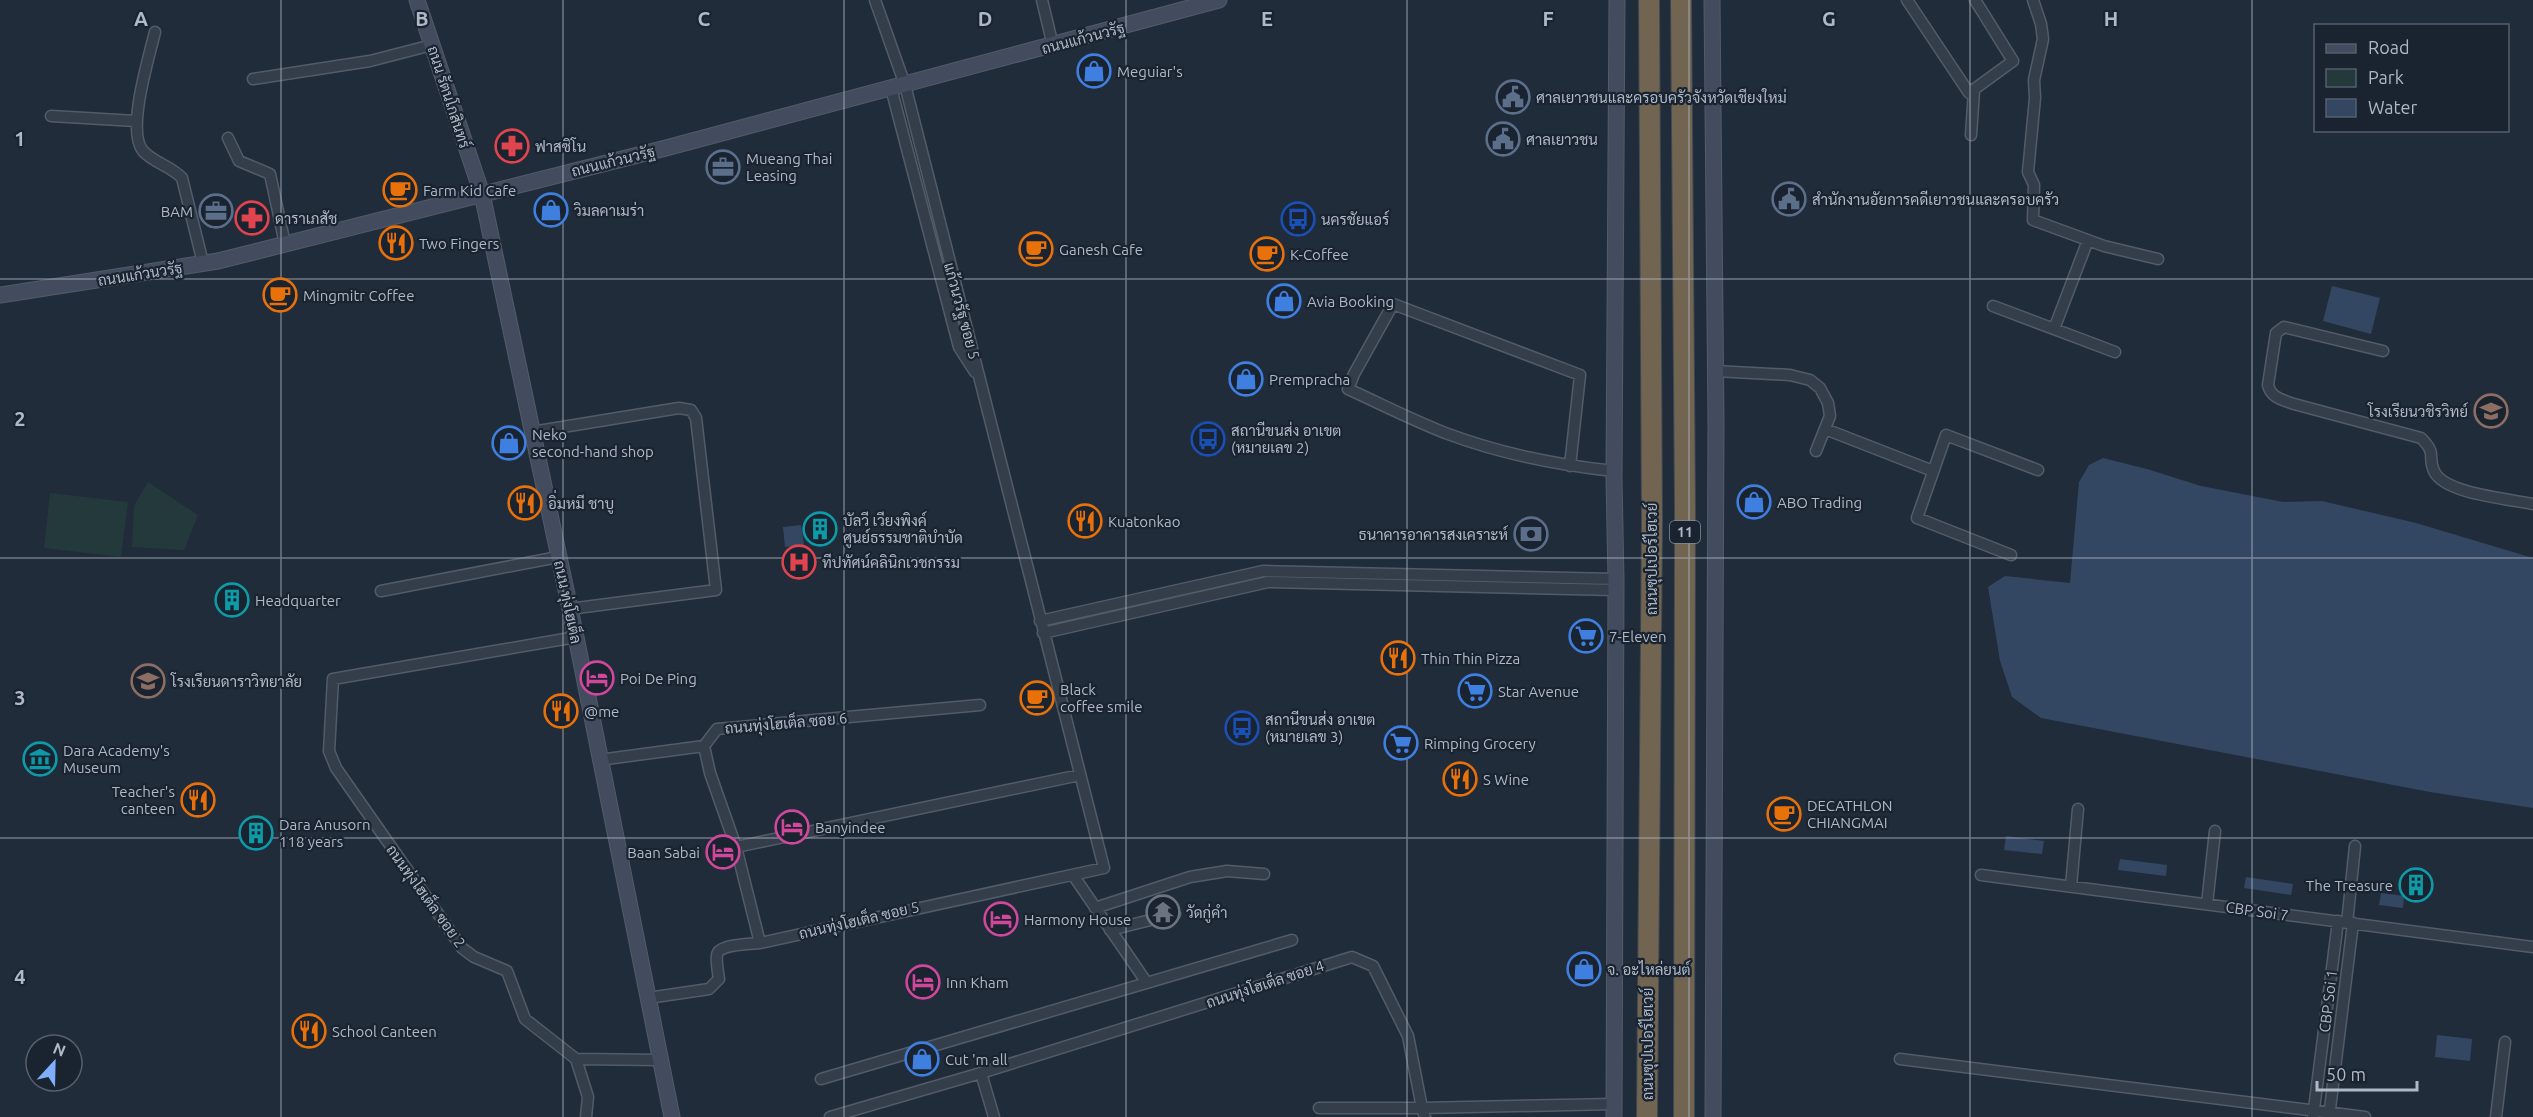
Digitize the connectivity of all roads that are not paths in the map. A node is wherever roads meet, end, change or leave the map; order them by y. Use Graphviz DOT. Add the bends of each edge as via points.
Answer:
graph roads {
  1 [pos="417,0"];
  2 [pos="875,0"];
  3 [pos="1042,0"];
  4 [pos="1219,0"];
  5 [pos="1617,0"];
  6 [pos="1649,0"];
  7 [pos="1681,0"];
  8 [pos="1712,0"];
  9 [pos="1907,0"];
  10 [pos="1975,0"];
  11 [pos="2033,0"];
  12 [pos="155,32"];
  13 [pos="432,45"];
  14 [pos="1053,46"];
  15 [pos="253,79"];
  16 [pos="898,87"];
  17 [pos="1974,91"];
  18 [pos="51,116"];
  19 [pos="136,121"];
  20 [pos="1971,135"];
  21 [pos="228,138"];
  22 [pos="482,194"];
  23 [pos="2088,240"];
  24 [pos="285,244"];
  25 [pos="2158,259"];
  26 [pos="203,263"];
  27 [pos="0,295"];
  28 [pos="1994,306"];
  29 [pos="2054,329"];
  30 [pos="972,346"];
  31 [pos="959,347"];
  32 [pos="2383,351"];
  33 [pos="2115,352"];
  34 [pos="1715,371"];
  35 [pos="981,380"];
  36 [pos="1825,429"];
  37 [pos="532,432"];
  38 [pos="1816,451"];
  39 [pos="1570,466"];
  40 [pos="2038,470"];
  41 [pos="1614,471"];
  42 [pos="1933,471"];
  43 [pos="2533,504"];
  44 [pos="2011,555"];
  45 [pos="558,557"];
  46 [pos="1230,584"];
  47 [pos="1616,585"];
  48 [pos="381,591"];
  49 [pos="569,609"];
  50 [pos="1040,621"];
  51 [pos="1043,633"];
  52 [pos="576,637"];
  53 [pos="981,705"];
  54 [pos="704,746"];
  55 [pos="599,760"];
  56 [pos="1080,775"];
  57 [pos="2078,809"];
  58 [pos="2215,831"];
  59 [pos="2355,846"];
  60 [pos="736,847"];
  61 [pos="1264,874"];
  62 [pos="1072,875"];
  63 [pos="1981,875"];
  64 [pos="2071,886"];
  65 [pos="2207,904"];
  66 [pos="1095,908"];
  67 [pos="1175,914"];
  68 [pos="2346,922"];
  69 [pos="1110,930"];
  70 [pos="1292,940"];
  71 [pos="760,943"];
  72 [pos="2533,947"];
  73 [pos="1147,983"];
  74 [pos="648,998"];
  75 [pos="2505,1042"];
  76 [pos="576,1059"];
  77 [pos="1900,1059"];
  78 [pos="660,1060"];
  79 [pos="1684,1065"];
  80 [pos="981,1073"];
  81 [pos="822,1079"];
  82 [pos="1319,1108"];
  83 [pos="1614,1110"];
  84 [pos="1424,1112"];
  85 [pos="2313,1114"];
  86 [pos="2330,1115"];
  87 [pos="586,1117"];
  88 [pos="672,1117"];
  89 [pos="830,1117"];
  90 [pos="994,1117"];
  91 [pos="1647,1117"];
  92 [pos="1684,1117"];
  93 [pos="1698,1117"];
  94 [pos="1713,1117"];
  95 [pos="2365,1117"];
  96 [pos="2496,1117"];
  1 -- 13 [label="street, ถนน รัตนโกสินทร์"];
  2 -- 16 [label="street"];
  3 -- 14 [label="street"];
  4 -- 14 [label="street, ถนนแก้วนวรัฐ"];
  5 -- 41 [label="street"];
  6 -- 91 [label="highway, ถนนซุปเปอร์ไฮเวย์ / 11" via="1652,521"];
  7 -- 79 [label="highway, 11"];
  8 -- 34 [label="street"];
  9 -- 17 [label="street" via="1966,91"];
  10 -- 17 [label="street" via="2013,61"];
  11 -- 23 [label="street" via="2043,39 2034,80 2028,172 2034,185 2033,220"];
  12 -- 19 [label="street"];
  13 -- 15 [label="street" via="370,61"];
  13 -- 22 [label="street, ถนน รัตนโกสินทร์"];
  14 -- 16 [label="street, ถนนแก้วนวรัฐ"];
  16 -- 22 [label="street, ถนนแก้วนวรัฐ"];
  16 -- 30 [label="street, แก้วนวรัฐ ซอย 5"];
  16 -- 31 [label="street, แก้วนวรัฐ ซอย 5"];
  17 -- 20 [label="street"];
  18 -- 19 [label="street"];
  19 -- 26 [label="street" via="141,149 182,178"];
  21 -- 24 [label="street" via="239,161 270,174"];
  22 -- 24 [label="street, ถนนแก้วนวรัฐ"];
  22 -- 37 [label="street, ถนน ทุ่งโฮเต็ล"];
  23 -- 25 [label="street"];
  23 -- 29 [label="street"];
  24 -- 26 [label="street, ถนนแก้วนวรัฐ"];
  26 -- 27 [label="street, ถนนแก้วนวรัฐ"];
  28 -- 29 [label="street"];
  29 -- 33 [label="street"];
  30 -- 31 [label="street"];
  30 -- 35 [label="street, แก้วนวรัฐ ซอย 5"];
  31 -- 35 [label="street, แก้วนวรัฐ ซอย 5"];
  32 -- 43 [label="street" via="2284,327 2276,333 2269,391 2294,404 2421,438 2431,448 2433,471 2443,483"];
  34 -- 36 [label="street" via="1790,375 1810,380 1828,403 1830,416"];
  34 -- 94 [label="street"];
  35 -- 50 [label="street"];
  36 -- 38 [label="street"];
  36 -- 42 [label="street"];
  37 -- 45 [label="street, ถนน ทุ่งโฮเต็ล"];
  37 -- 49 [label="street" via="680,408 691,410 696,418 716,590"];
  39 -- 39 [label="street" via="1523,457 1448,434 1348,389 1393,304 1580,375"];
  39 -- 41 [label="street"];
  40 -- 42 [label="street" via="1946,435"];
  41 -- 47 [label="street"];
  42 -- 44 [label="street" via="1917,518"];
  45 -- 48 [label="street"];
  45 -- 49 [label="street, ถนน ทุ่งโฮเต็ล"];
  46 -- 47 [label="street" via="1263,571"];
  46 -- 50 [label="street"];
  46 -- 51 [label="street"];
  47 -- 83 [label="street"];
  49 -- 52 [label="street, ถนน ทุ่งโฮเต็ล"];
  50 -- 51 [label="street"];
  51 -- 56 [label="street"];
  52 -- 55 [label="street, ถนน ทุ่งโฮเต็ล"];
  52 -- 76 [label="street, ถนนทุ่งโฮเต็ล ซอย 2" via="333,679 329,751 336,768 462,948 507,971 525,1018"];
  53 -- 54 [label="street, ถนนทุ่งโฮเต็ล ซอย 6" via="717,729"];
  54 -- 55 [label="street"];
  54 -- 60 [label="street"];
  55 -- 74 [label="street, ถนน ทุ่งโฮเต็ล"];
  56 -- 60 [label="street"];
  56 -- 62 [label="street, ถนนทุ่งโฮเต็ล ซอย 5" via="1104,868"];
  57 -- 64 [label="street"];
  58 -- 65 [label="street"];
  59 -- 68 [label="street"];
  60 -- 71 [label="street"];
  61 -- 66 [label="street" via="1227,871 1190,878"];
  62 -- 66 [label="street"];
  62 -- 71 [label="street, ถนนทุ่งโฮเต็ล ซอย 5"];
  63 -- 64 [label="street, CBP Soi 7"];
  64 -- 65 [label="street, CBP Soi 7"];
  65 -- 68 [label="street, CBP Soi 7"];
  66 -- 69 [label="street"];
  67 -- 69 [label="street"];
  68 -- 72 [label="street, CBP Soi 7"];
  68 -- 85 [label="street, CBP Soi 1"];
  68 -- 86 [label="street, CBP Soi 1"];
  69 -- 73 [label="street"];
  70 -- 73 [label="street"];
  71 -- 74 [label="street, ถนนทุ่งโฮเต็ล ซอย 5" via="719,950 719,979 709,989"];
  73 -- 81 [label="street"];
  74 -- 78 [label="street, ถนน ทุ่งโฮเต็ล"];
  75 -- 96 [label="street"];
  76 -- 78 [label="street"];
  76 -- 87 [label="street" via="588,1097"];
  77 -- 85 [label="street"];
  78 -- 88 [label="street, ถนน ทุ่งโฮเต็ล"];
  79 -- 92 [label="highway, 11"];
  79 -- 93 [label="highway"];
  80 -- 84 [label="street, ถนนทุ่งโฮเต็ล ซอย 4" via="1352,957 1373,966 1408,1036"];
  80 -- 89 [label="street, ถนนทุ่งโฮเต็ล ซอย 4"];
  80 -- 90 [label="street"];
  82 -- 84 [label="street"];
  83 -- 84 [label="street"];
  85 -- 86 [label="street"];
  86 -- 95 [label="street"];
}
